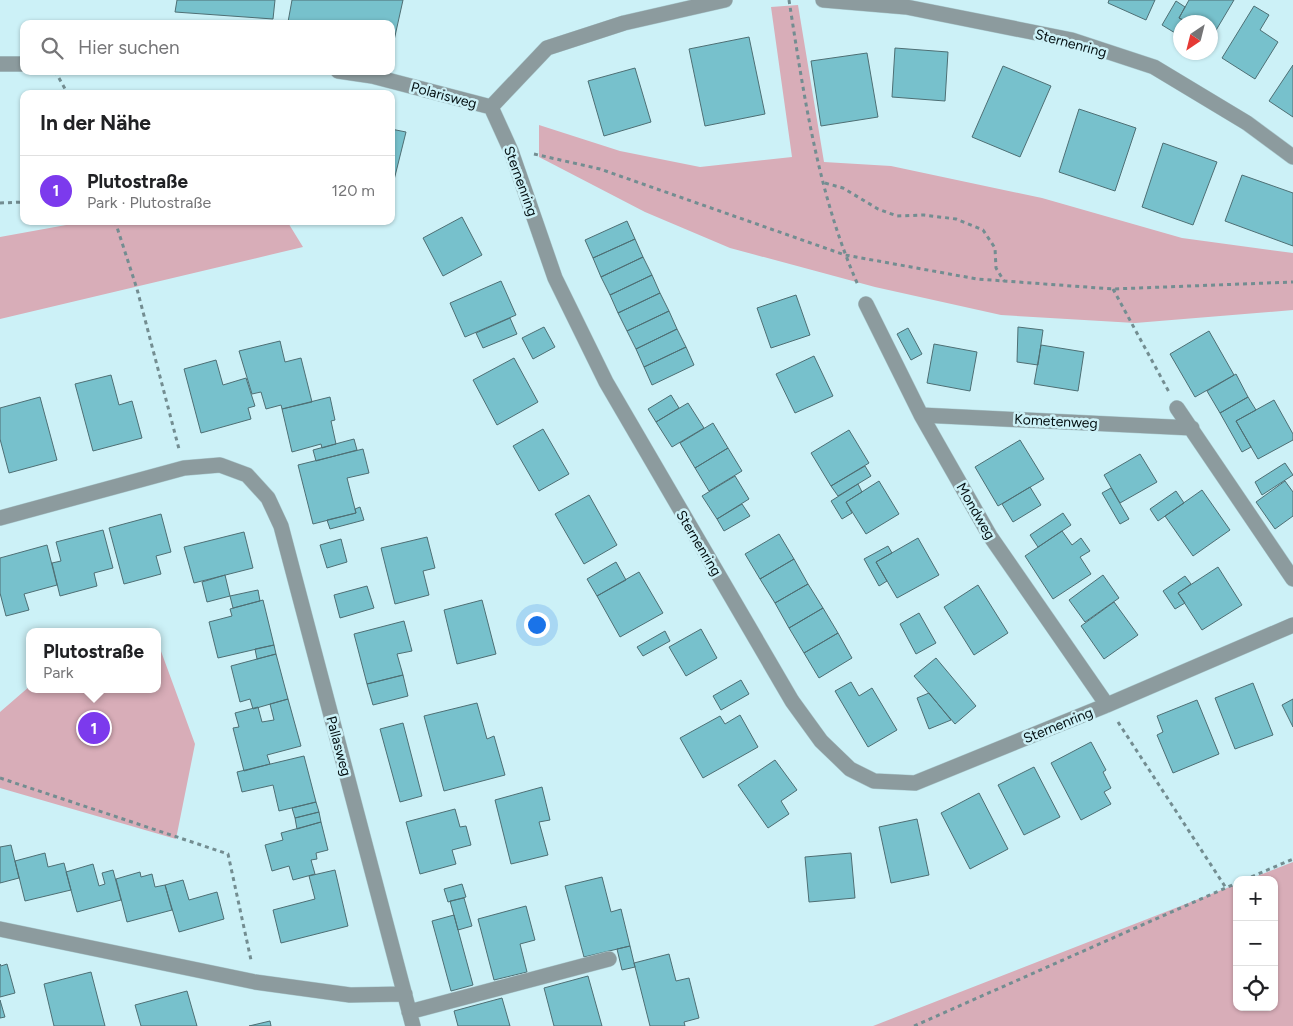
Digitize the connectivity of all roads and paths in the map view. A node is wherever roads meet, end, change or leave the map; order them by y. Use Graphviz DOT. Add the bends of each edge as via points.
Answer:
graph roads {
  1 [pos="725,0"];
  2 [pos="790,0"];
  3 [pos="823,0"];
  4 [pos="0,64"];
  5 [pos="20,64"];
  6 [pos="57,75"];
  7 [pos="365,75"];
  8 [pos="66,90"];
  9 [pos="491,107"];
  10 [pos="511,151"];
  11 [pos="1293,157"];
  12 [pos="825,183"];
  13 [pos="20,202"];
  14 [pos="0,204"];
  15 [pos="116,225"];
  16 [pos="844,255"];
  17 [pos="1004,281"];
  18 [pos="1293,282"];
  19 [pos="1113,289"];
  20 [pos="866,304"];
  21 [pos="1177,408"];
  22 [pos="921,416"];
  23 [pos="1192,428"];
  24 [pos="184,468"];
  25 [pos="0,518"];
  26 [pos="1293,579"];
  27 [pos="1293,625"];
  28 [pos="1107,705"];
  29 [pos="0,778"];
  30 [pos="1293,859"];
  31 [pos="1253,876"];
  32 [pos="1233,885"];
  33 [pos="1226,888"];
  34 [pos="0,929"];
  35 [pos="609,959"];
  36 [pos="255,982"];
  37 [pos="405,994"];
  38 [pos="411,1019"];
  39 [pos="914,1026"];
  1 -- 9 [label="street" via="624,23 547,48"];
  2 -- 12 [label="path" via="808,125"];
  3 -- 11 [label="street, Sternenring" via="906,7 1072,40 1154,67 1247,122"];
  4 -- 5 [label="street"];
  6 -- 8 [label="path"];
  7 -- 9 [label="street, Polarisweg"];
  9 -- 10 [label="street, Sternenring"];
  10 -- 16 [label="path" via="600,169"];
  10 -- 28 [label="street, Sternenring" via="555,278 606,382 792,701 821,741 850,769 874,780 915,782"];
  12 -- 16 [label="path"];
  12 -- 17 [label="path" via="843,188 878,209 897,216 956,219 983,230 995,248 996,268"];
  13 -- 14 [label="path"];
  15 -- 24 [label="path" via="137,289"];
  16 -- 17 [label="path"];
  16 -- 20 [label="path"];
  17 -- 19 [label="path"];
  18 -- 19 [label="path"];
  19 -- 21 [label="path"];
  20 -- 22 [label="street, Mondweg"];
  21 -- 23 [label="street"];
  22 -- 23 [label="street, Kometenweg"];
  22 -- 28 [label="street, Mondweg" via="990,536"];
  23 -- 26 [label="street"];
  24 -- 25 [label="street"];
  24 -- 37 [label="street, Pallasweg" via="220,465 247,475 268,498 281,526"];
  27 -- 28 [label="street, Sternenring"];
  28 -- 33 [label="path"];
  29 -- 36 [label="path" via="228,854"];
  30 -- 31 [label="path"];
  32 -- 33 [label="path"];
  33 -- 39 [label="path"];
  34 -- 36 [label="street"];
  35 -- 38 [label="street"];
  36 -- 37 [label="street" via="350,995"];
  37 -- 38 [label="street, Pallasweg"];
}
